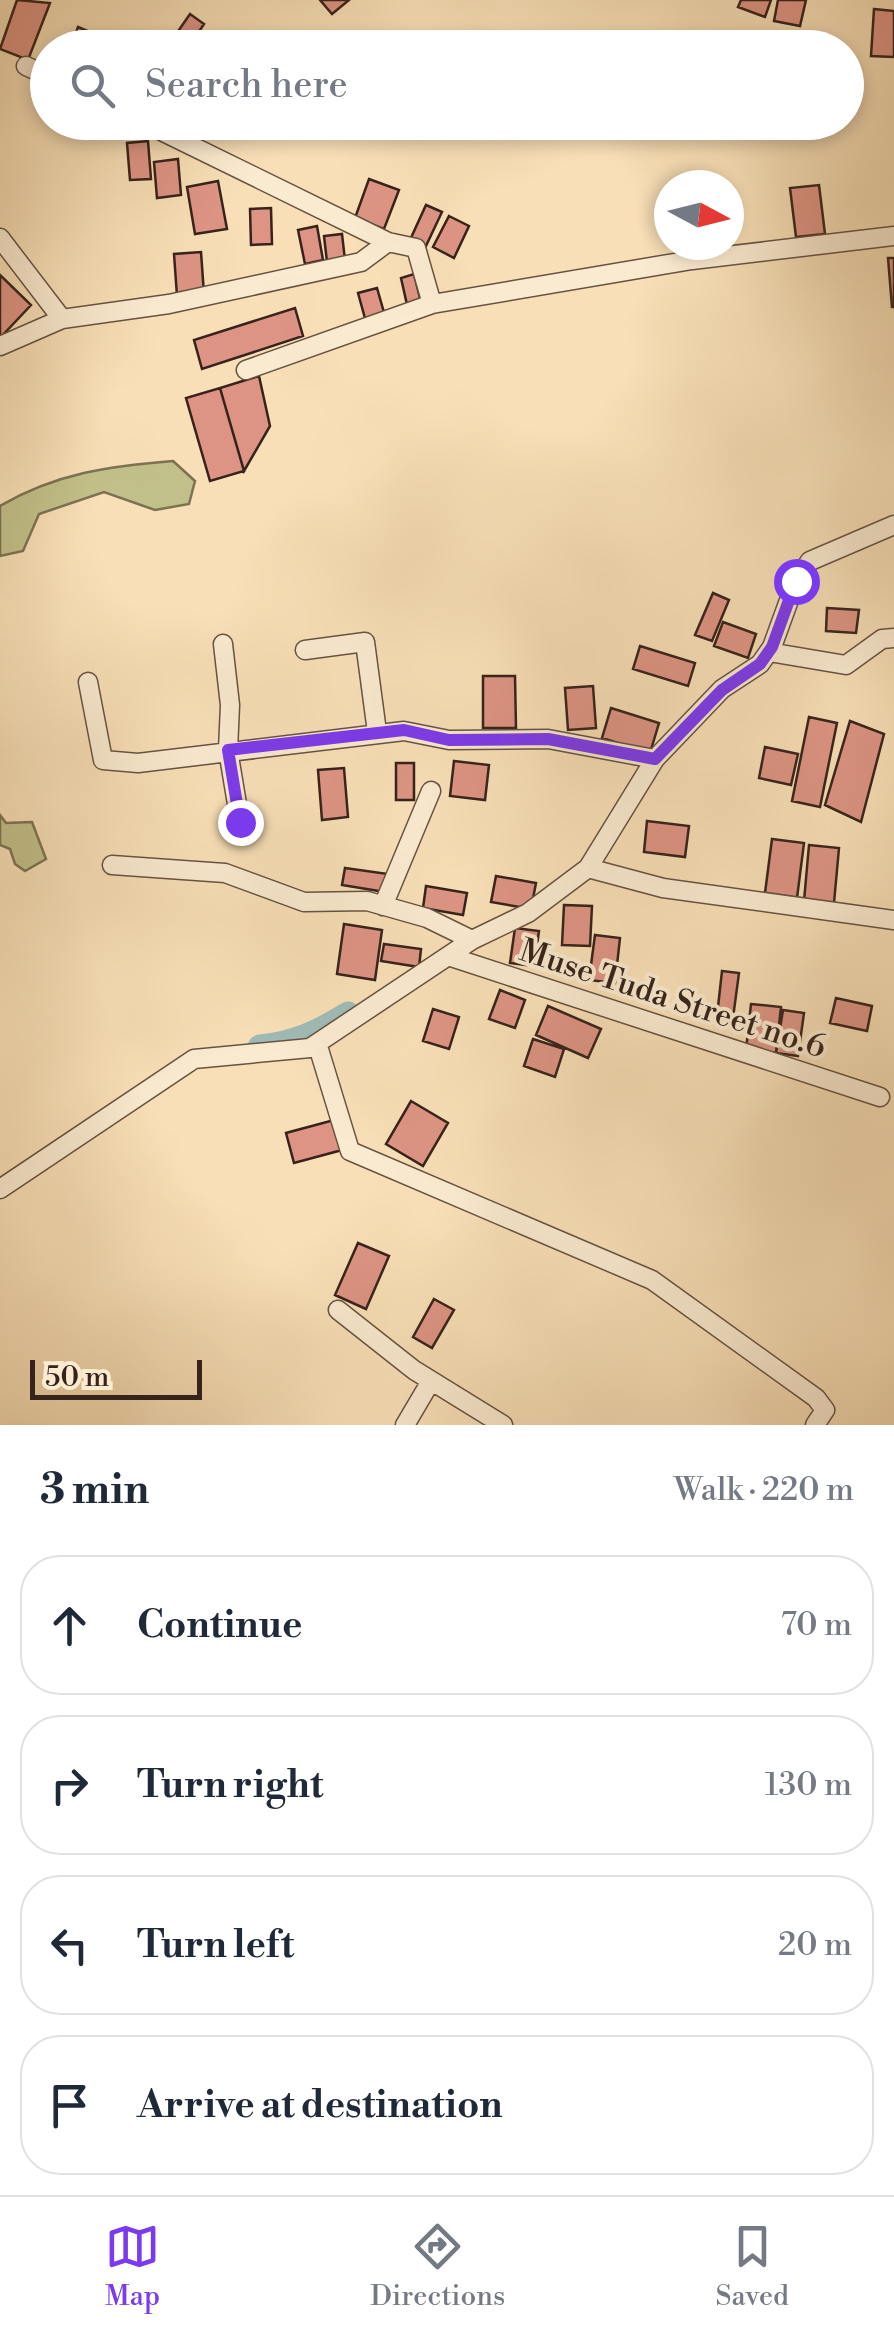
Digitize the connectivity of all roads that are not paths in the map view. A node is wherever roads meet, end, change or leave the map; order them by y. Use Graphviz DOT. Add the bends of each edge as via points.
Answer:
graph roads {
  1 [pos="26,66"];
  2 [pos="30,68"];
  3 [pos="181,140"];
  4 [pos="894,236"];
  5 [pos="0,238"];
  6 [pos="388,242"];
  7 [pos="432,304"];
  8 [pos="62,319"];
  9 [pos="0,346"];
  10 [pos="246,370"];
  11 [pos="894,524"];
  12 [pos="894,638"];
  13 [pos="223,644"];
  14 [pos="304,650"];
  15 [pos="768,652"];
  16 [pos="88,682"];
  17 [pos="377,732"];
  18 [pos="228,750"];
  19 [pos="655,759"];
  20 [pos="431,791"];
  21 [pos="240,822"];
  22 [pos="112,865"];
  23 [pos="588,868"];
  24 [pos="383,906"];
  25 [pos="894,920"];
  26 [pos="472,940"];
  27 [pos="448,956"];
  28 [pos="317,1043"];
  29 [pos="880,1097"];
  30 [pos="0,1189"];
  31 [pos="338,1310"];
  32 [pos="432,1381"];
  33 [pos="405,1425"];
  34 [pos="503,1425"];
  35 [pos="815,1425"];
  1 -- 2 [label="street"];
  3 -- 6 [label="street"];
  4 -- 7 [label="street" via="692,260"];
  5 -- 8 [label="street"];
  6 -- 7 [label="street" via="416,248"];
  6 -- 8 [label="street" via="361,262 168,304"];
  7 -- 10 [label="street"];
  8 -- 9 [label="street"];
  11 -- 15 [label="street" via="810,562"];
  12 -- 15 [label="street" via="846,664"];
  13 -- 18 [label="street"];
  14 -- 17 [label="street" via="366,642"];
  15 -- 19 [label="street"];
  16 -- 18 [label="street" via="102,760 138,764"];
  17 -- 18 [label="street"];
  17 -- 19 [label="street" via="449,740 548,739"];
  18 -- 21 [label="street"];
  19 -- 23 [label="street"];
  20 -- 24 [label="street"];
  22 -- 24 [label="street" via="225,873 304,902"];
  23 -- 25 [label="street" via="663,888"];
  23 -- 26 [label="street" via="528,913"];
  24 -- 26 [label="street"];
  26 -- 27 [label="street"];
  27 -- 28 [label="street"];
  27 -- 29 [label="street, Muse Tuda Street no.6"];
  28 -- 30 [label="street" via="194,1060"];
  28 -- 35 [label="street" via="350,1150 652,1280 816,1398 825,1410"];
  31 -- 32 [label="street"];
  32 -- 33 [label="street"];
  32 -- 34 [label="street"];
}
